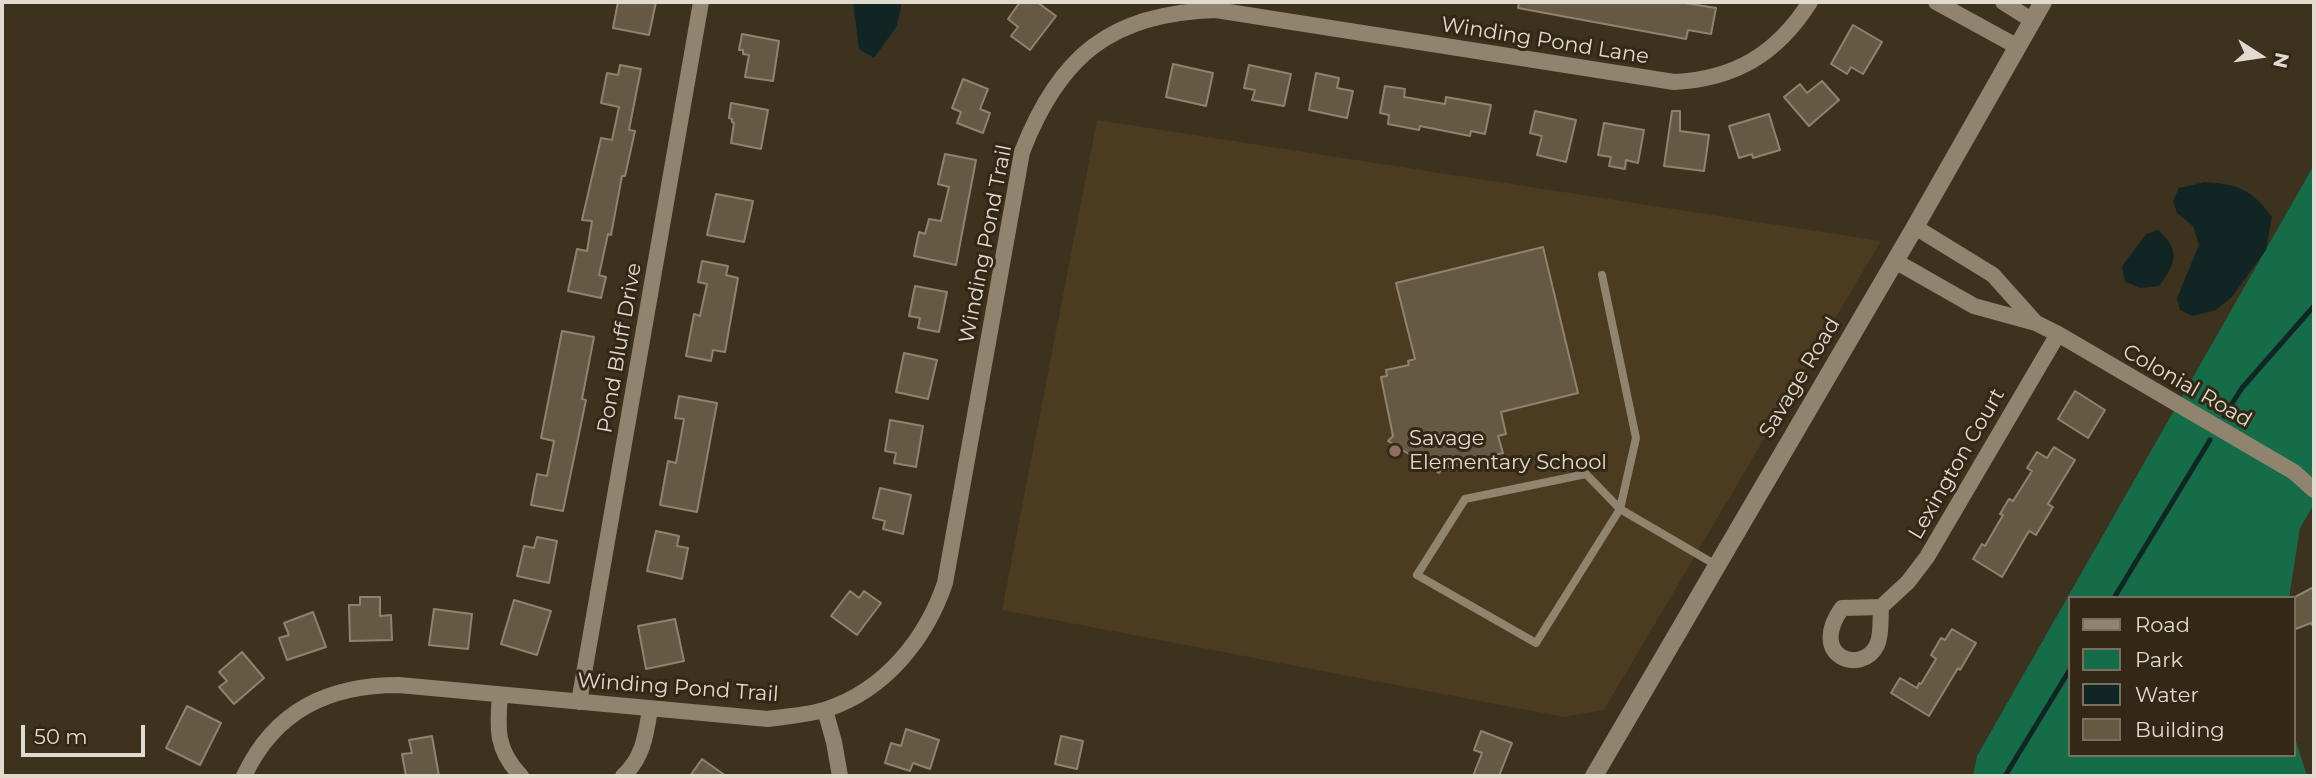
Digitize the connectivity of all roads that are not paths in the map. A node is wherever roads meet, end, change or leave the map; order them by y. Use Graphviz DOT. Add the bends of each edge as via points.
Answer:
graph roads {
  1 [pos="702,2"];
  2 [pos="1810,2"];
  3 [pos="1936,2"];
  4 [pos="2003,2"];
  5 [pos="2043,2"];
  6 [pos="2032,21"];
  7 [pos="2018,47"];
  8 [pos="1059,82"];
  9 [pos="1915,227"];
  10 [pos="1895,261"];
  11 [pos="1602,275"];
  12 [pos="2036,323"];
  13 [pos="2058,334"];
  14 [pos="2314,490"];
  15 [pos="1620,509"];
  16 [pos="1716,565"];
  17 [pos="1881,607"];
  18 [pos="500,695"];
  19 [pos="579,702"];
  20 [pos="650,709"];
  21 [pos="825,710"];
  22 [pos="244,776"];
  23 [pos="521,776"];
  24 [pos="623,776"];
  25 [pos="840,776"];
  26 [pos="1594,776"];
  1 -- 19 [label="street, Pond Bluff Drive"];
  2 -- 8 [label="street, Winding Pond Lane" via="1763,54 1743,66 1696,81 1652,80 1216,10 1166,14 1123,28 1092,47"];
  3 -- 7 [label="street"];
  4 -- 6 [label="street"];
  5 -- 6 [label="street, Savage Road"];
  6 -- 7 [label="street, Savage Road"];
  7 -- 9 [label="street, Savage Road"];
  8 -- 21 [label="street, Winding Pond Trail" via="1047,97 1022,152 950,561 938,605 916,642 891,670 860,693"];
  9 -- 10 [label="street, Savage Road"];
  9 -- 12 [label="street, Colonial Road" via="1993,275"];
  10 -- 12 [label="street, Colonial Road" via="1974,306"];
  10 -- 16 [label="street, Savage Road"];
  11 -- 15 [label="lane" via="1636,438"];
  12 -- 13 [label="street, Colonial Road"];
  13 -- 14 [label="street, Colonial Road" via="2294,472"];
  13 -- 17 [label="street, Lexington Court" via="1927,557"];
  15 -- 15 [label="lane" via="1586,474 1465,499 1417,575 1536,643"];
  15 -- 16 [label="lane"];
  16 -- 26 [label="street, Savage Road"];
  18 -- 19 [label="street, Winding Pond Trail"];
  18 -- 22 [label="street, Winding Pond Trail" via="399,685 372,685 328,695 277,728"];
  18 -- 23 [label="street" via="499,741"];
  19 -- 20 [label="street, Winding Pond Trail"];
  20 -- 21 [label="street, Winding Pond Trail" via="768,719"];
  20 -- 24 [label="street" via="645,743"];
  21 -- 25 [label="street"];
}
